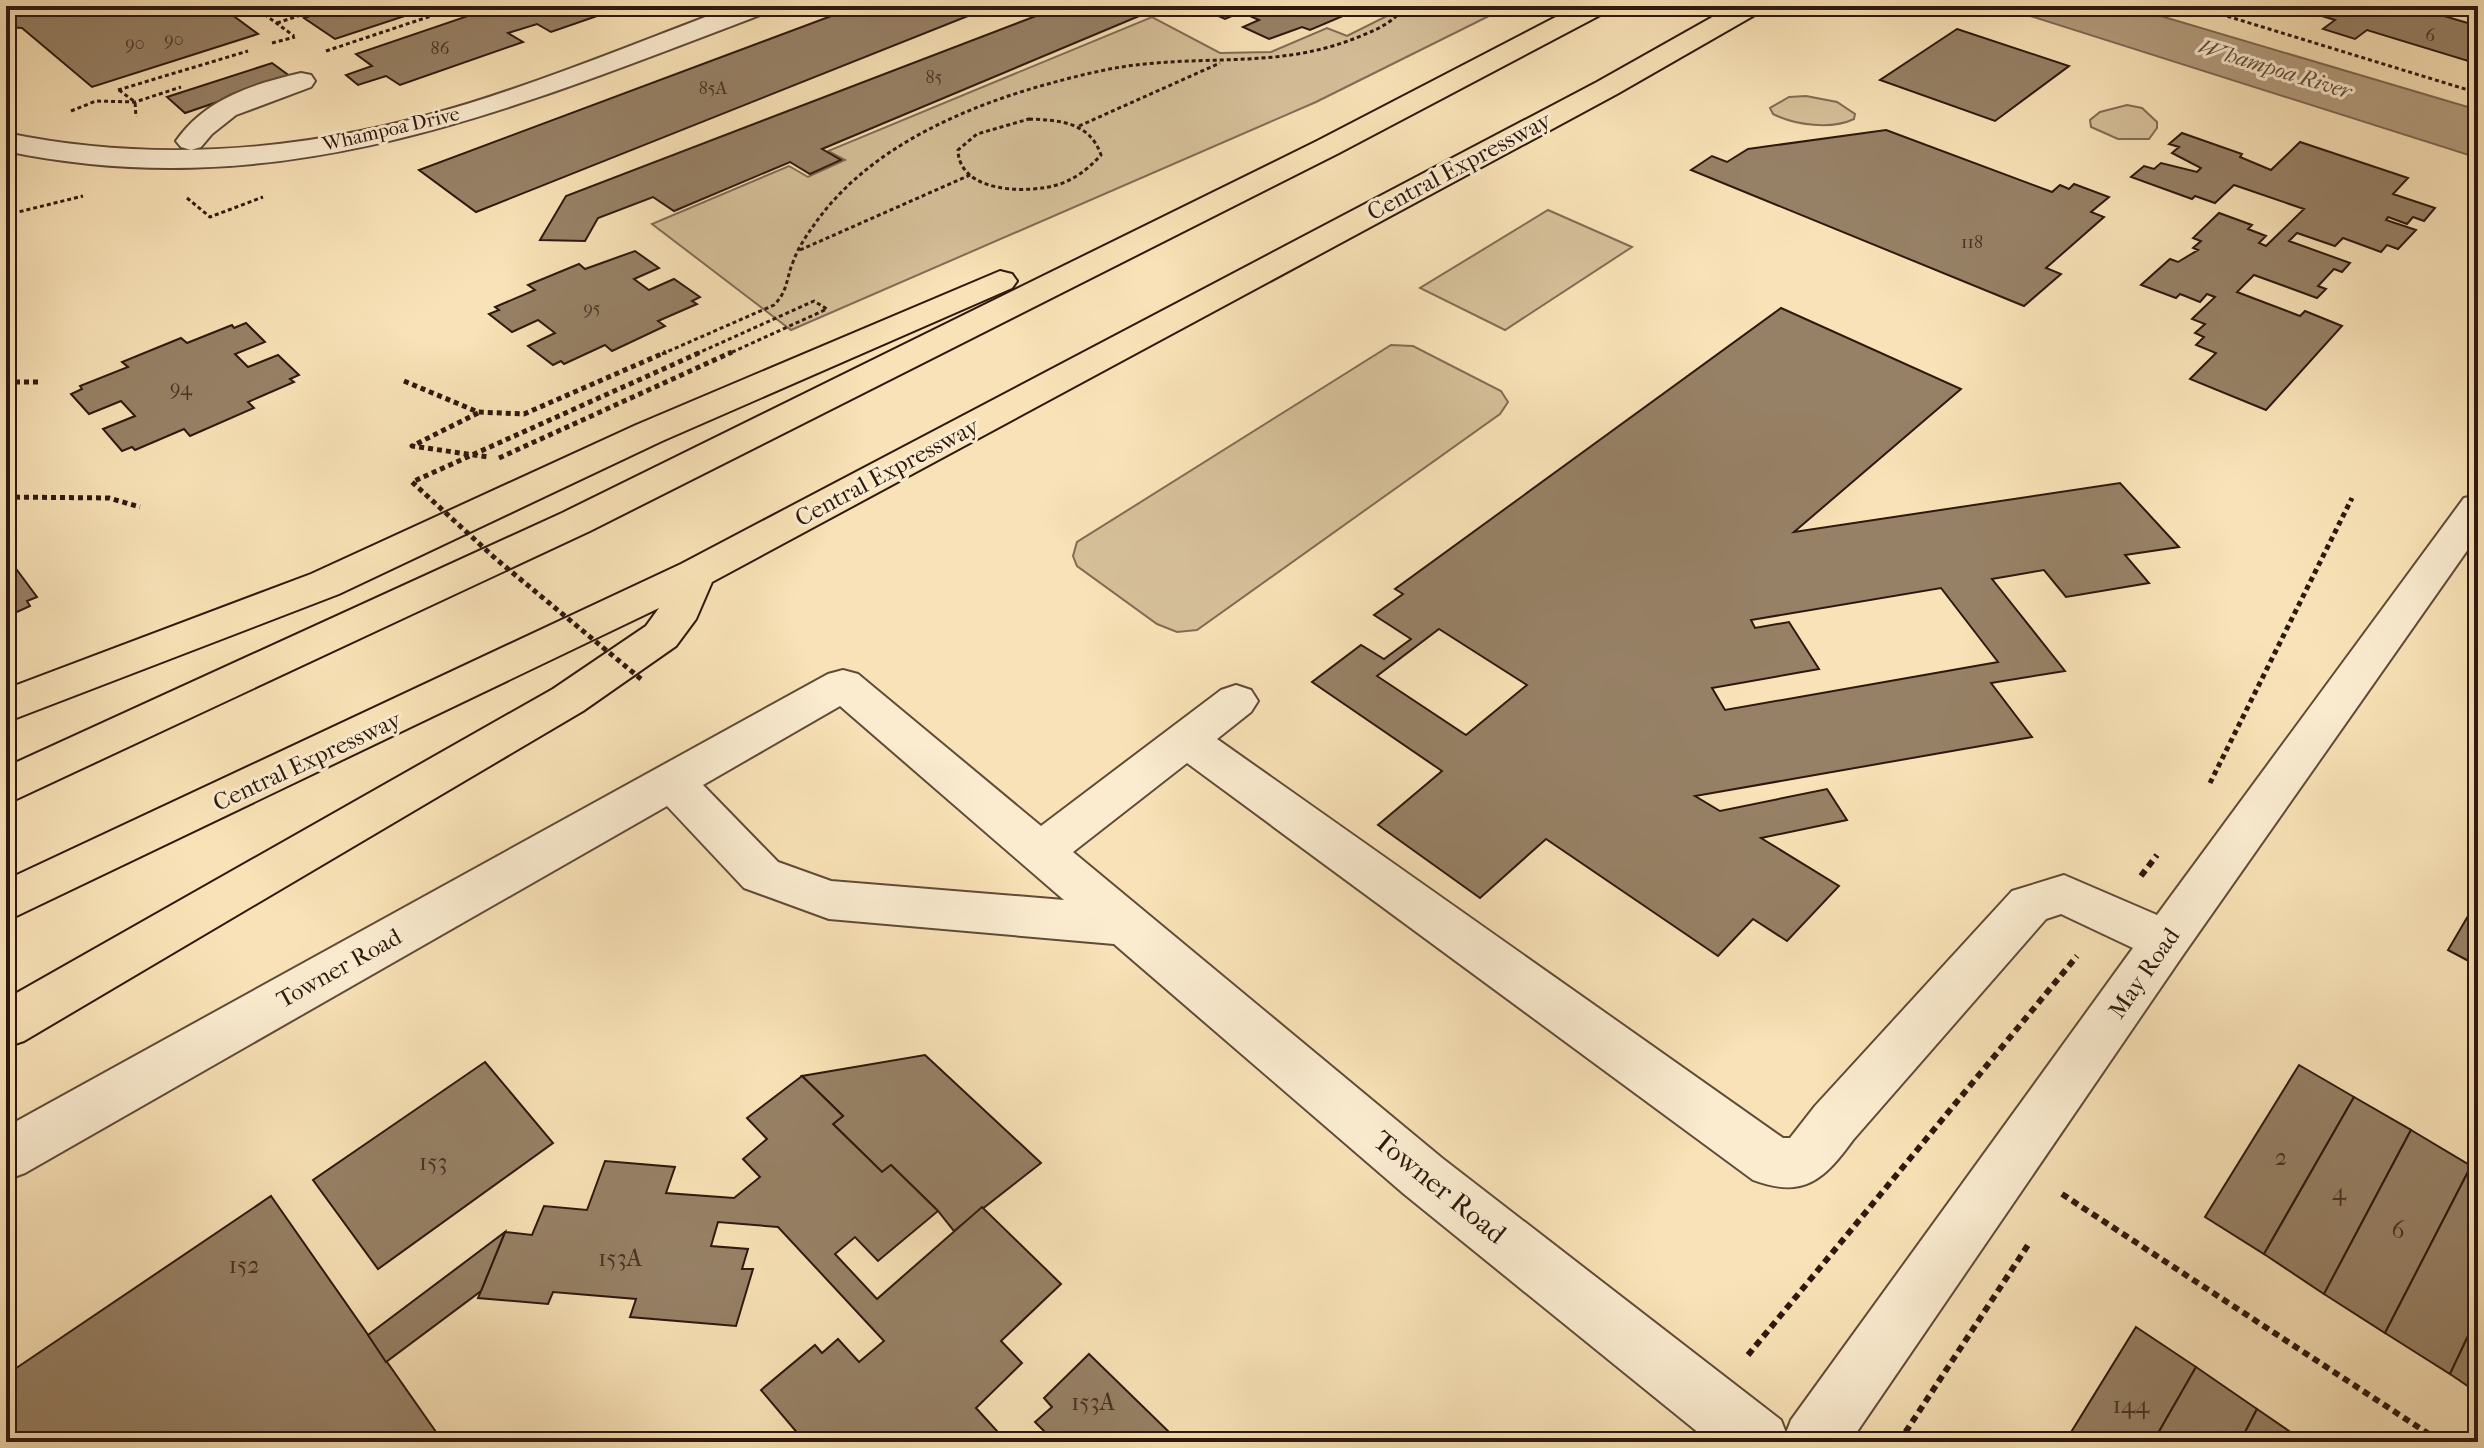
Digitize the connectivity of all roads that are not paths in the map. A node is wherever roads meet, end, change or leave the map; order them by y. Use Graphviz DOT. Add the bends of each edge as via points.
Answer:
graph roads {
  1 [pos="711,6"];
  2 [pos="759,6"];
  3 [pos="1597,6"];
  4 [pos="1751,6"];
  5 [pos="301,81"];
  6 [pos="6,114"];
  7 [pos="6,142"];
  8 [pos="1328,147"];
  9 [pos="194,150"];
  10 [pos="2478,507"];
  11 [pos="695,574"];
  12 [pos="1236,701"];
  13 [pos="6,706"];
  14 [pos="1188,741"];
  15 [pos="671,781"];
  16 [pos="6,787"];
  17 [pos="1040,852"];
  18 [pos="6,902"];
  19 [pos="1127,925"];
  20 [pos="2166,941"];
  21 [pos="6,1025"];
  22 [pos="6,1155"];
  23 [pos="1759,1442"];
  24 [pos="1813,1442"];
  1 -- 9 [label="street, Whampoa Drive" via="451,101 327,129"];
  2 -- 9 [label="street, Whampoa Drive" via="446,119 328,144"];
  3 -- 8 [label="highway"];
  4 -- 11 [label="highway, Central Expressway" via="1607,88"];
  5 -- 9 [label="street" via="215,112 201,126"];
  6 -- 9 [label="street, Whampoa Drive" via="65,134"];
  7 -- 9 [label="street, Whampoa Drive" via="101,158"];
  8 -- 13 [label="highway" via="893,325 325,584"];
  8 -- 16 [label="highway" via="576,522"];
  10 -- 20 [label="street, May Road"];
  11 -- 18 [label="highway, Central Expressway"];
  11 -- 21 [label="highway" via="675,619 661,636 568,700"];
  12 -- 14 [label="street"];
  14 -- 17 [label="street"];
  14 -- 20 [label="street" via="1772,1162 1792,1166 1806,1160 2029,905 2064,894"];
  15 -- 17 [label="street, Towner Road" via="843,685"];
  15 -- 19 [label="street" via="761,875 829,900"];
  15 -- 22 [label="street, Towner Road"];
  17 -- 19 [label="street, Towner Road"];
  19 -- 23 [label="street, Towner Road" via="1423,1176"];
  20 -- 24 [label="street, May Road"];
}
